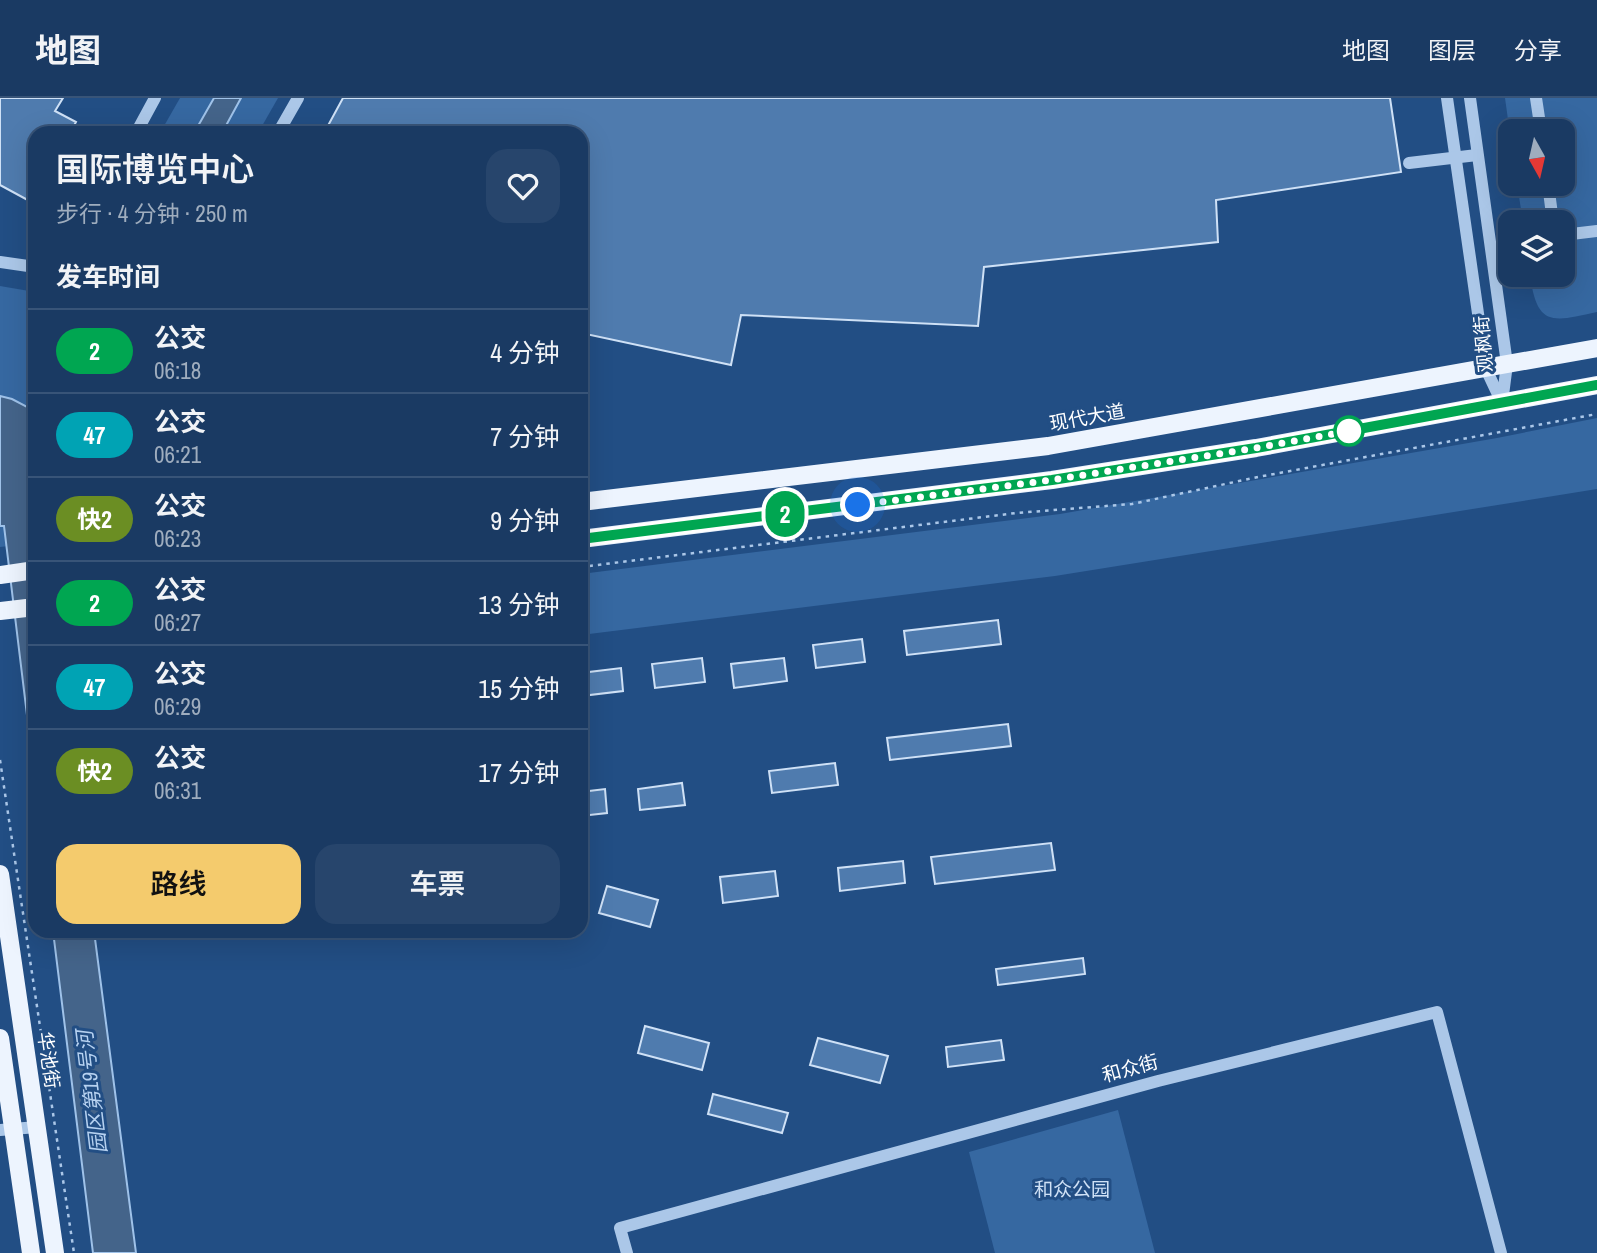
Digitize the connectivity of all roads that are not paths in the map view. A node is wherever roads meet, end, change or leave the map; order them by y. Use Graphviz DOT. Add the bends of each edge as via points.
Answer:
graph roads {
  1 [pos="155,98"];
  2 [pos="298,98"];
  3 [pos="1447,98"];
  4 [pos="1469,98"];
  5 [pos="1536,98"];
  6 [pos="1539,119"];
  7 [pos="140,126"];
  8 [pos="282,126"];
  9 [pos="1477,155"];
  10 [pos="1456,157"];
  11 [pos="1409,163"];
  12 [pos="1597,231"];
  13 [pos="1575,234"];
  14 [pos="0,261"];
  15 [pos="28,266"];
  16 [pos="1597,348"];
  17 [pos="1507,364"];
  18 [pos="1486,369"];
  19 [pos="1597,385"];
  20 [pos="1502,403"];
  21 [pos="588,501"];
  22 [pos="588,538"];
  23 [pos="28,571"];
  24 [pos="5,574"];
  25 [pos="28,608"];
  26 [pos="7,610"];
  27 [pos="0,874"];
  28 [pos="0,1038"];
  29 [pos="37,1127"];
  30 [pos="7,1130"];
  31 [pos="31,1253"];
  32 [pos="55,1253"];
  33 [pos="627,1253"];
  34 [pos="1501,1253"];
  1 -- 7 [label="street"];
  2 -- 8 [label="street"];
  3 -- 10 [label="street, 观枫街"];
  4 -- 9 [label="street, 观枫街"];
  5 -- 6 [label="street"];
  9 -- 10 [label="street"];
  9 -- 17 [label="street, 观枫街"];
  10 -- 11 [label="street"];
  10 -- 18 [label="street, 观枫街"];
  12 -- 13 [label="street"];
  14 -- 15 [label="street"];
  16 -- 17 [label="main road, 现代大道"];
  17 -- 18 [label="main road, 现代大道"];
  17 -- 20 [label="street, 观枫街"];
  18 -- 20 [label="street, 观枫街"];
  18 -- 21 [label="main road, 现代大道" via="1048,446"];
  19 -- 20 [label="main road"];
  20 -- 22 [label="main road" via="1052,480"];
  23 -- 24 [label="main road"];
  25 -- 26 [label="main road"];
  27 -- 29 [label="main road, 华池街"];
  28 -- 30 [label="main road"];
  29 -- 30 [label="street"];
  29 -- 32 [label="main road, 华池街"];
  30 -- 31 [label="main road"];
  33 -- 34 [label="street, 和众街" via="620,1228 1158,1081 1437,1012"];
}
